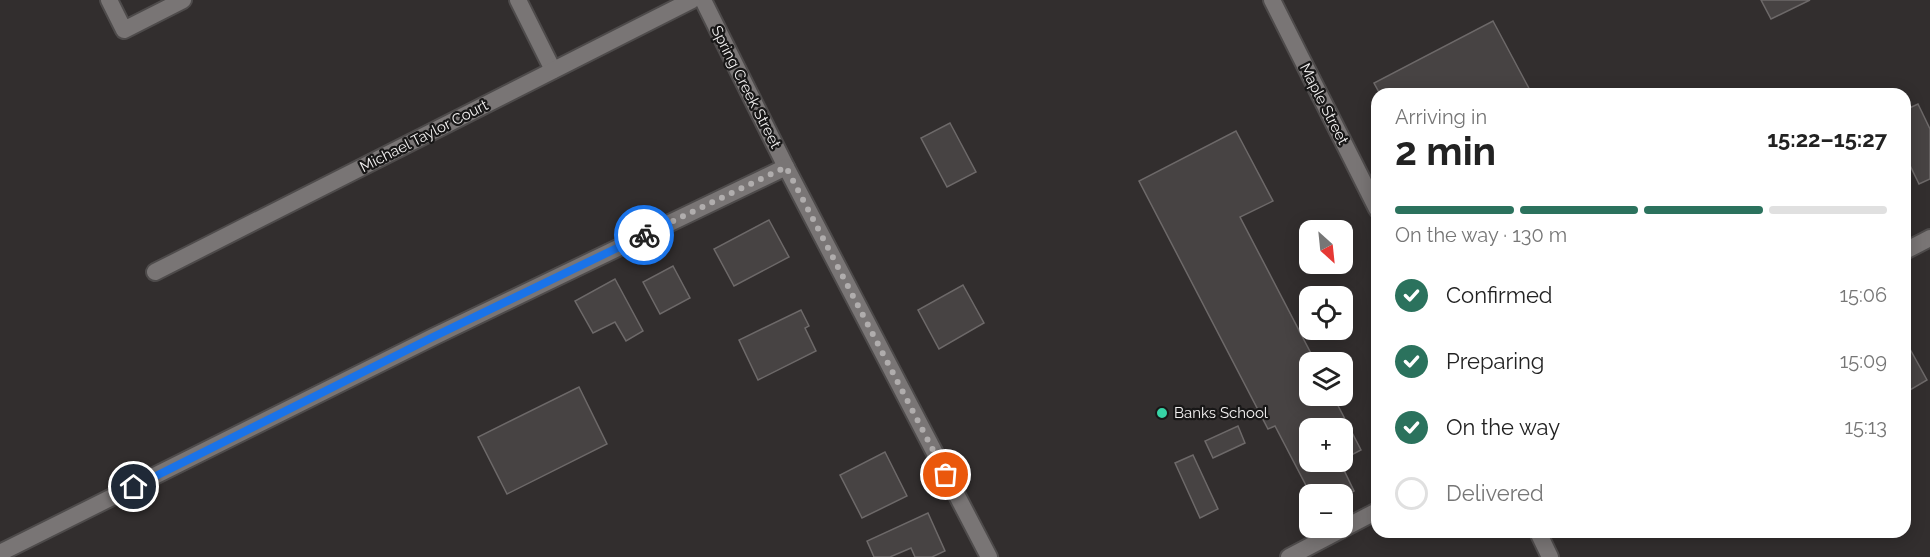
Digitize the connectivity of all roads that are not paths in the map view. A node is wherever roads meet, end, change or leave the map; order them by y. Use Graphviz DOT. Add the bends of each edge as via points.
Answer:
graph roads {
  1 [pos="109,0"];
  2 [pos="183,0"];
  3 [pos="518,0"];
  4 [pos="692,0"];
  5 [pos="703,0"];
  6 [pos="1272,0"];
  7 [pos="553,70"];
  8 [pos="786,167"];
  9 [pos="1371,196"];
  10 [pos="1930,238"];
  11 [pos="1911,247"];
  12 [pos="155,272"];
  13 [pos="1371,514"];
  14 [pos="1541,538"];
  15 [pos="0,553"];
  16 [pos="989,557"];
  17 [pos="1289,557"];
  18 [pos="1550,557"];
  1 -- 2 [label="street" via="124,30"];
  3 -- 7 [label="street"];
  4 -- 7 [label="street, Michael Taylor Court"];
  5 -- 8 [label="street, Spring Creek Street"];
  6 -- 9 [label="street, Maple Street"];
  7 -- 12 [label="street, Michael Taylor Court"];
  8 -- 15 [label="street"];
  8 -- 16 [label="street, Spring Creek Street"];
  10 -- 11 [label="street"];
  13 -- 17 [label="street"];
  14 -- 18 [label="street"];
}
